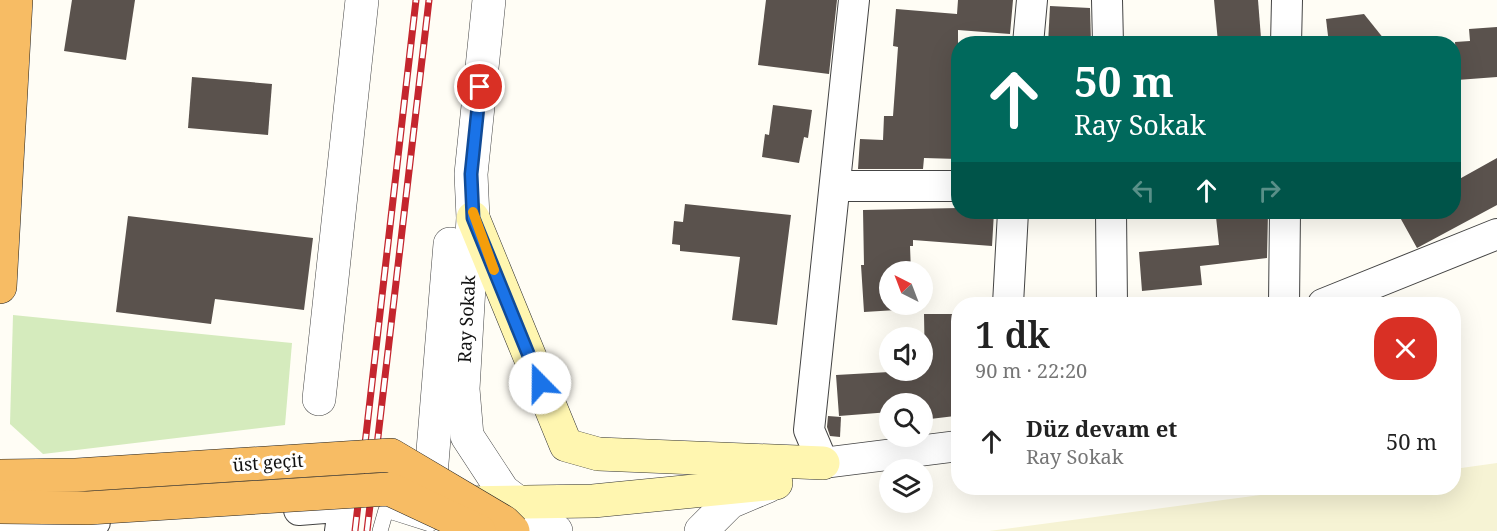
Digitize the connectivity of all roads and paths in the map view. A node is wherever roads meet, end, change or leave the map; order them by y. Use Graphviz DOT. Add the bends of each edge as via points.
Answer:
graph roads {
  1 [pos="16,0"];
  2 [pos="362,0"];
  3 [pos="473,0"];
  4 [pos="489,0"];
  5 [pos="854,0"];
  6 [pos="1032,0"];
  7 [pos="1107,0"];
  8 [pos="1287,0"];
  9 [pos="1029,36"];
  10 [pos="1108,36"];
  11 [pos="1286,36"];
  12 [pos="836,186"];
  13 [pos="951,186"];
  14 [pos="473,218"];
  15 [pos="1013,219"];
  16 [pos="1111,219"];
  17 [pos="1285,219"];
  18 [pos="1497,234"];
  19 [pos="0,287"];
  20 [pos="1008,297"];
  21 [pos="1112,297"];
  22 [pos="1284,297"];
  23 [pos="1340,297"];
  24 [pos="319,399"];
  25 [pos="951,447"];
  26 [pos="823,463"];
  27 [pos="0,476"];
  28 [pos="776,483"];
  29 [pos="0,507"];
  30 [pos="515,516"];
  31 [pos="439,520"];
  32 [pos="0,527"];
  33 [pos="340,531"];
  34 [pos="380,531"];
  35 [pos="479,531"];
  36 [pos="556,531"];
  37 [pos="702,531"];
  1 -- 19 [label="highway"];
  2 -- 24 [label="street"];
  3 -- 31 [label="street" via="430,475"];
  4 -- 14 [label="street, Ray Sokak" via="471,174"];
  5 -- 12 [label="street"];
  6 -- 9 [label="street"];
  7 -- 10 [label="street"];
  8 -- 11 [label="street"];
  12 -- 13 [label="street"];
  12 -- 26 [label="street" via="809,430"];
  14 -- 26 [label="main road" via="566,445 598,454"];
  14 -- 30 [label="street, Ray Sokak" via="463,389 467,436"];
  15 -- 20 [label="street"];
  16 -- 21 [label="street"];
  17 -- 22 [label="street"];
  18 -- 23 [label="street"];
  25 -- 26 [label="street"];
  26 -- 28 [label="street"];
  27 -- 30 [label="highway, üst geçit, bridge" via="76,475 391,455 504,522"];
  28 -- 30 [label="main road" via="592,501"];
  28 -- 37 [label="street" via="730,502"];
  29 -- 35 [label="highway, bridge" via="88,508 389,489"];
  30 -- 31 [label="main road"];
  30 -- 36 [label="street, Ray Sokak"];
  31 -- 34 [label="lane" via="386,510"];
  32 -- 33 [label="street" via="337,507 342,517"];
}
